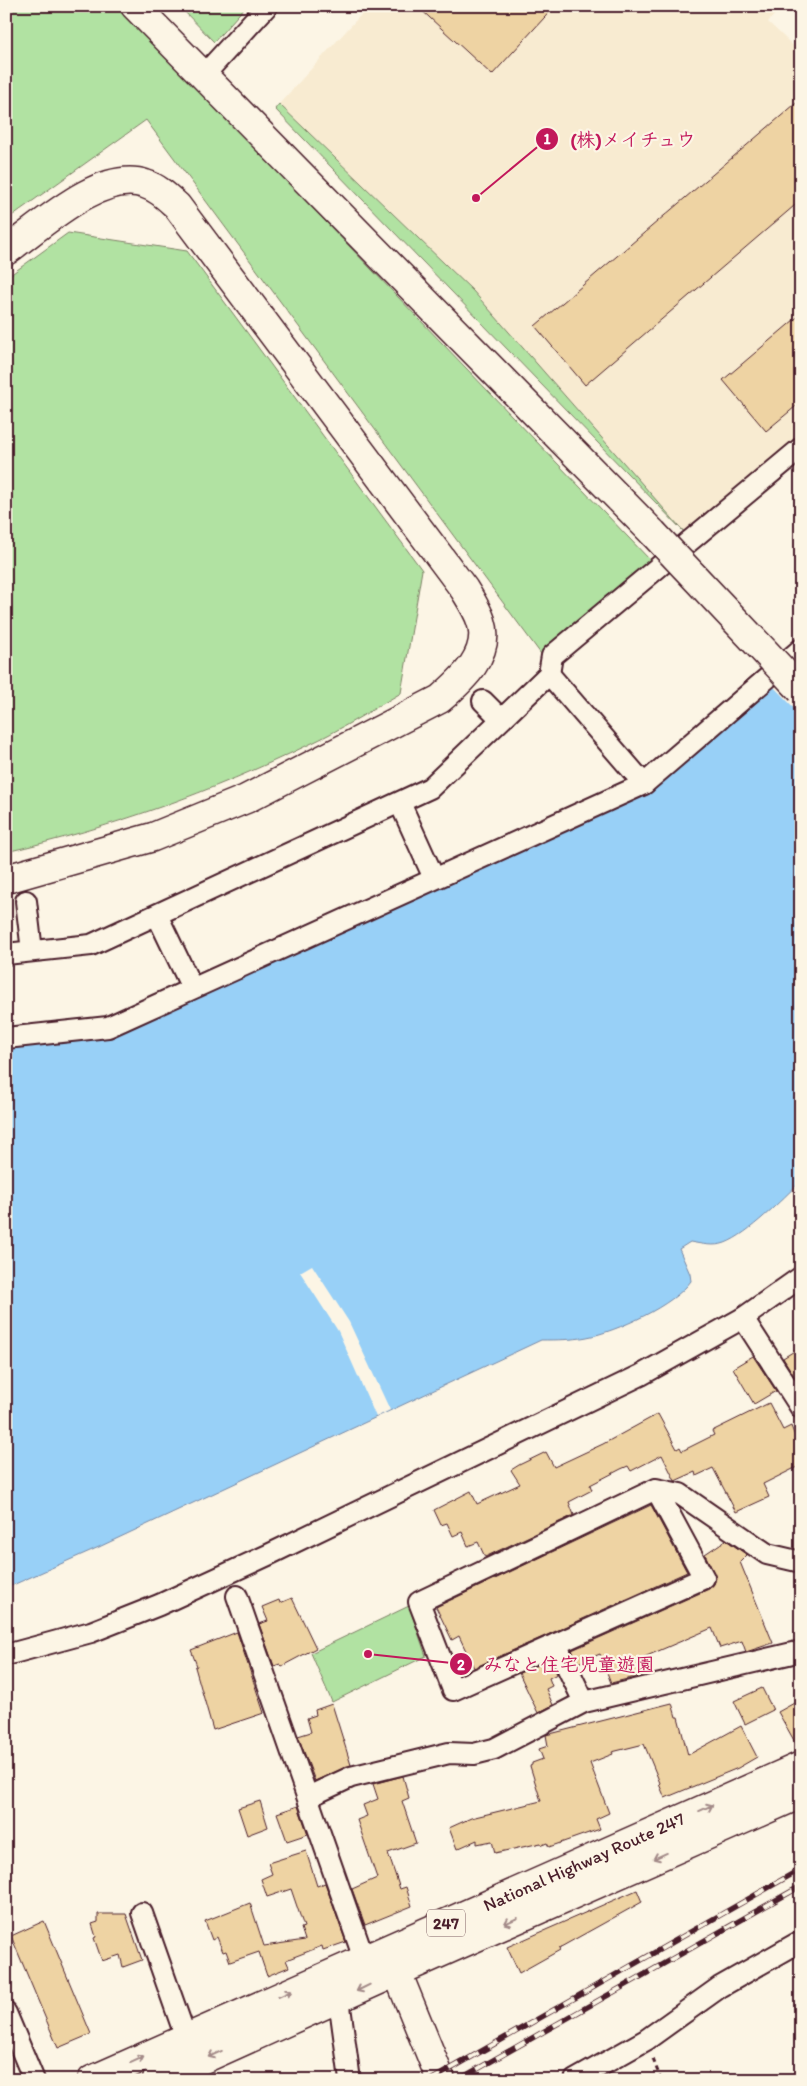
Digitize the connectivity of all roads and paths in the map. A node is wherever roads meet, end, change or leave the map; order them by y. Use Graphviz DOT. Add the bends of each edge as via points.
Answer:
graph roads {
  1 [pos="135,6"];
  2 [pos="267,6"];
  3 [pos="202,76"];
  4 [pos="6,251"];
  5 [pos="801,448"];
  6 [pos="801,649"];
  7 [pos="549,674"];
  8 [pos="801,690"];
  9 [pos="483,701"];
  10 [pos="500,718"];
  11 [pos="644,784"];
  12 [pos="400,803"];
  13 [pos="434,878"];
  14 [pos="6,879"];
  15 [pos="26,901"];
  16 [pos="157,915"];
  17 [pos="32,951"];
  18 [pos="6,954"];
  19 [pos="192,988"];
  20 [pos="6,1038"];
  21 [pos="801,1277"];
  22 [pos="743,1318"];
  23 [pos="801,1408"];
  24 [pos="656,1489"];
  25 [pos="801,1562"];
  26 [pos="237,1596"];
  27 [pos="556,1644"];
  28 [pos="801,1651"];
  29 [pos="6,1655"];
  30 [pos="584,1702"];
  31 [pos="801,1766"];
  32 [pos="801,1794"];
  33 [pos="308,1797"];
  34 [pos="142,1913"];
  35 [pos="801,1942"];
  36 [pos="364,1959"];
  37 [pos="396,1972"];
  38 [pos="339,1999"];
  39 [pos="6,2014"];
  40 [pos="186,2038"];
  41 [pos="34,2080"];
  42 [pos="92,2080"];
  43 [pos="157,2080"];
  44 [pos="350,2080"];
  45 [pos="440,2080"];
  46 [pos="575,2080"];
  1 -- 3 [label="main road"];
  2 -- 3 [label="street"];
  3 -- 8 [label="main road, bridge" via="653,533"];
  4 -- 14 [label="main road" via="94,189 130,181 144,183 164,194 177,206 464,589 481,621 484,635 468,674 440,700 246,799 153,838"];
  5 -- 7 [label="street" via="552,656"];
  6 -- 11 [label="street"];
  7 -- 10 [label="street"];
  7 -- 11 [label="street"];
  9 -- 10 [label="street"];
  10 -- 12 [label="street" via="430,788"];
  11 -- 13 [label="street"];
  12 -- 13 [label="street"];
  12 -- 16 [label="street"];
  13 -- 19 [label="street"];
  15 -- 17 [label="street"];
  16 -- 17 [label="street" via="91,944"];
  16 -- 19 [label="street"];
  17 -- 18 [label="street"];
  19 -- 20 [label="street" via="108,1027"];
  21 -- 22 [label="street"];
  22 -- 23 [label="street"];
  22 -- 29 [label="street" via="641,1375 167,1602 91,1632"];
  24 -- 25 [label="street" via="680,1494 766,1554"];
  24 -- 27 [label="street" via="704,1578"];
  24 -- 27 [label="street" via="419,1602 453,1690"];
  26 -- 33 [label="street"];
  27 -- 30 [label="street"];
  28 -- 30 [label="street"];
  30 -- 33 [label="street" via="494,1749 474,1754 449,1753 351,1777"];
  36 -- 31 [label="main road, National Highway Route 247 / 247, one-way"];
  32 -- 37 [label="main road, National Highway Route 247 / 247, one-way"];
  33 -- 36 [label="street"];
  34 -- 40 [label="street"];
  35 -- 46 [label="street" via="720,1987 646,2040"];
  40 -- 36 [label="main road, National Highway Route 247 / 247, one-way"];
  37 -- 38 [label="main road, National Highway Route 247 / 247, one-way"];
  37 -- 45 [label="main road"];
  38 -- 43 [label="main road, National Highway Route 247 / 247, one-way"];
  38 -- 44 [label="street"];
  39 -- 41 [label="street"];
  42 -- 40 [label="main road, National Highway Route 247 / 247, one-way"];
}
